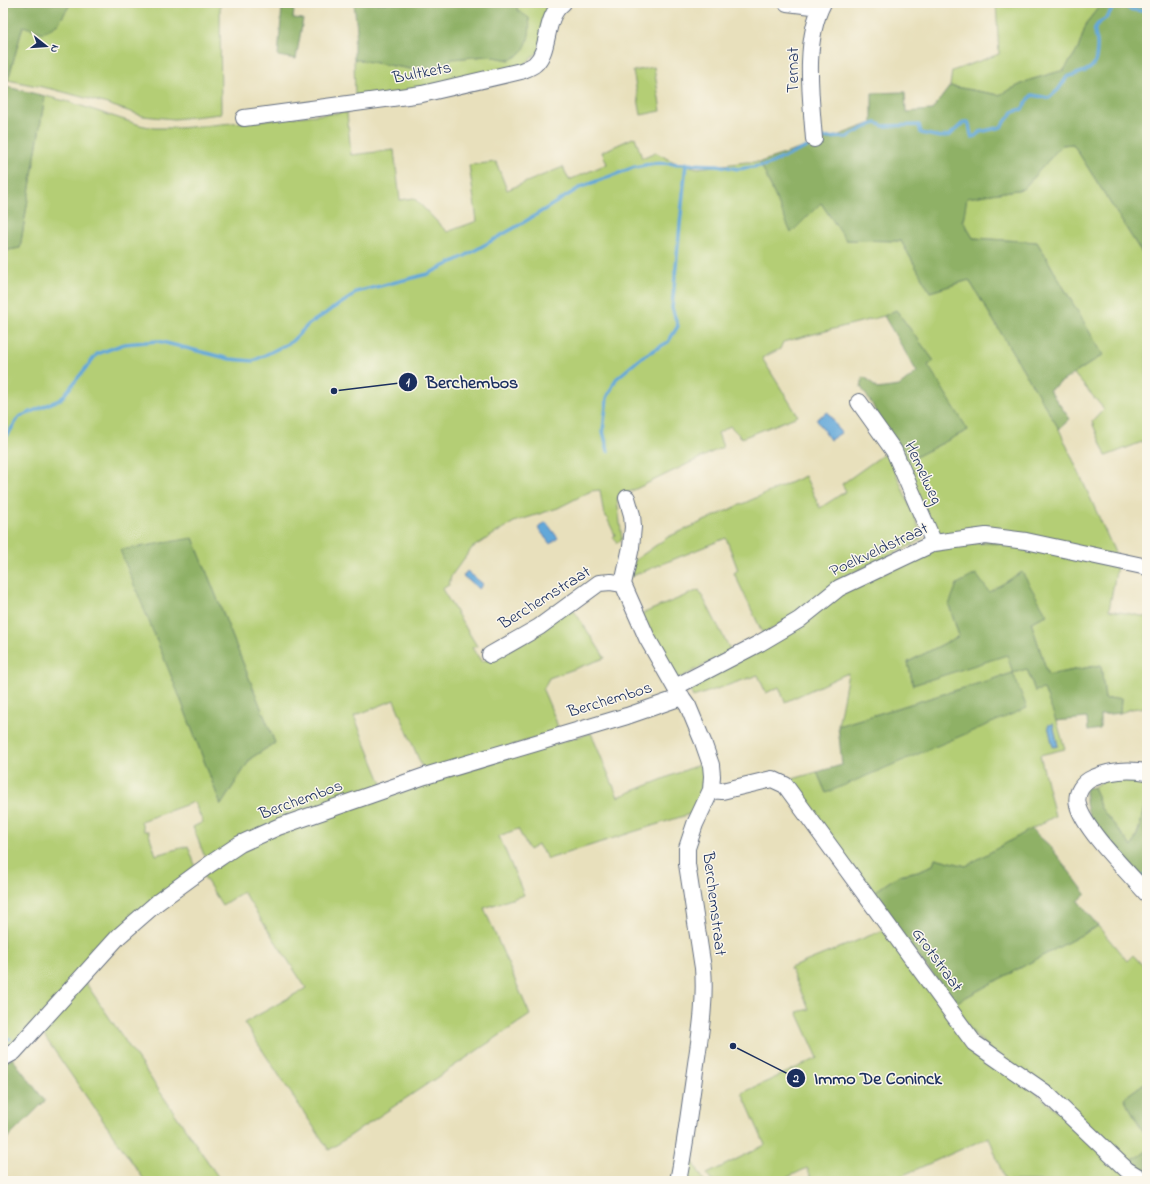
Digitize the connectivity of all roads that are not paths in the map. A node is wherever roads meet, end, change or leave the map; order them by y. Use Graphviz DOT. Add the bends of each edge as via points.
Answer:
graph roads {
  1 [pos="563,3"];
  2 [pos="787,3"];
  3 [pos="822,5"];
  4 [pos="244,118"];
  5 [pos="814,139"];
  6 [pos="859,402"];
  7 [pos="627,498"];
  8 [pos="934,543"];
  9 [pos="1147,567"];
  10 [pos="623,584"];
  11 [pos="490,655"];
  12 [pos="679,693"];
  13 [pos="1147,772"];
  14 [pos="711,790"];
  15 [pos="1147,894"];
  16 [pos="3,1058"];
  17 [pos="678,1181"];
  18 [pos="1145,1181"];
  1 -- 4 [label="street, Bultkets" via="556,8 543,53 536,64 521,71 422,94"];
  2 -- 3 [label="street"];
  3 -- 5 [label="street, Ternat" via="812,36 811,99"];
  6 -- 8 [label="street, Hemelweg" via="894,451"];
  7 -- 10 [label="street" via="633,527"];
  8 -- 9 [label="street, Poelkveldstraat" via="986,536 1026,541"];
  8 -- 12 [label="street, Poelkveldstraat" via="839,588 799,620 681,684"];
  10 -- 11 [label="street, Berchemstraat" via="599,582 534,630"];
  10 -- 12 [label="street, Berchemstraat" via="647,638"];
  12 -- 14 [label="street, Berchemstraat" via="692,715 711,765"];
  12 -- 16 [label="street, Berchembos" via="627,716 425,776 278,827 240,844 158,902 119,936 14,1052"];
  13 -- 15 [label="street" via="1109,772 1089,779 1081,787 1078,804 1090,829"];
  14 -- 17 [label="street, Berchemstraat" via="687,848 687,864 703,968 704,1008"];
  14 -- 18 [label="street, Grotstraat" via="722,791 772,779 785,785 974,1043 1046,1093 1127,1170"];
}
